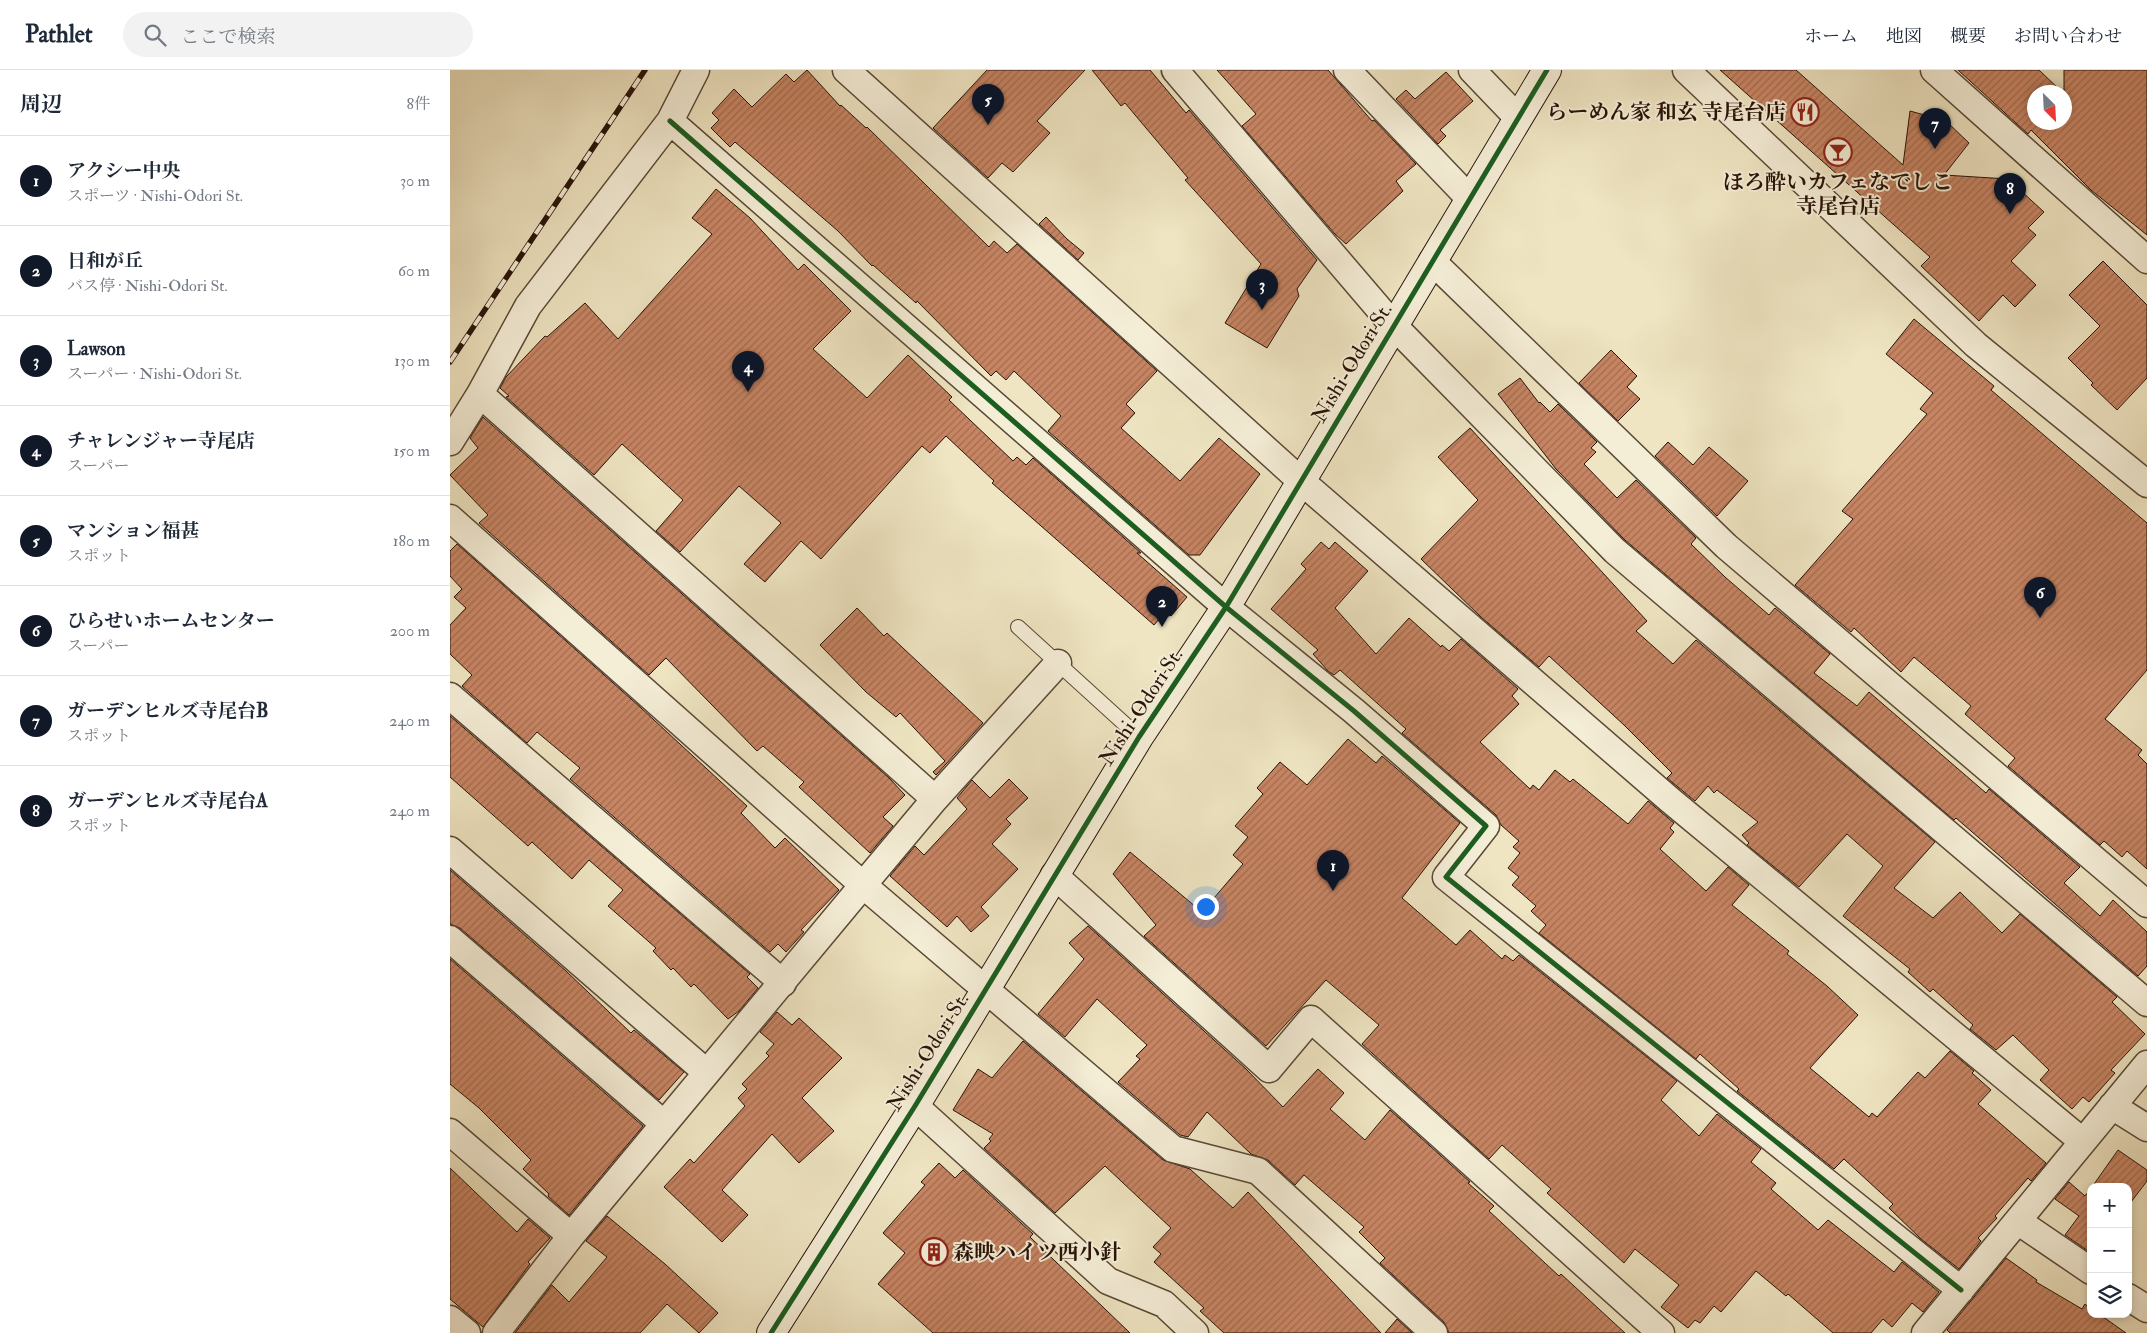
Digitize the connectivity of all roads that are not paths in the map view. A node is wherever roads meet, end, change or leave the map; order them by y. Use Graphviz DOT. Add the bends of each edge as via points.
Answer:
graph roads {
  1 [pos="696,70"];
  2 [pos="846,70"];
  3 [pos="1175,70"];
  4 [pos="1347,70"];
  5 [pos="1472,70"];
  6 [pos="1547,70"];
  7 [pos="1686,70"];
  8 [pos="1934,70"];
  9 [pos="1518,117"];
  10 [pos="670,121"];
  11 [pos="1469,198"];
  12 [pos="2147,260"];
  13 [pos="1432,261"];
  14 [pos="1393,326"];
  15 [pos="480,394"];
  16 [pos="450,442"];
  17 [pos="1301,481"];
  18 [pos="2147,484"];
  19 [pos="450,518"];
  20 [pos="1226,608"];
  21 [pos="1018,627"];
  22 [pos="1058,663"];
  23 [pos="450,696"];
  24 [pos="1139,737"];
  25 [pos="935,799"];
  26 [pos="450,850"];
  27 [pos="1054,875"];
  28 [pos="863,884"];
  29 [pos="2147,904"];
  30 [pos="450,939"];
  31 [pos="783,983"];
  32 [pos="987,988"];
  33 [pos="2147,1003"];
  34 [pos="2147,1064"];
  35 [pos="706,1072"];
  36 [pos="915,1106"];
  37 [pos="2112,1106"];
  38 [pos="664,1124"];
  39 [pos="2147,1128"];
  40 [pos="450,1132"];
  41 [pos="2082,1141"];
  42 [pos="2019,1222"];
  43 [pos="571,1236"];
  44 [pos="2087,1268"];
  45 [pos="1962,1290"];
  46 [pos="2132,1300"];
  47 [pos="2147,1310"];
  48 [pos="450,1319"];
  49 [pos="1928,1332"];
  50 [pos="467,1333"];
  51 [pos="496,1333"];
  52 [pos="772,1333"];
  53 [pos="1195,1333"];
  54 [pos="1434,1333"];
  55 [pos="1661,1333"];
  1 -- 10 [label="street"];
  2 -- 17 [label="street"];
  3 -- 14 [label="street"];
  4 -- 11 [label="street"];
  5 -- 9 [label="street"];
  6 -- 9 [label="street, Nishi-Odori St."];
  7 -- 18 [label="street" via="1976,345"];
  8 -- 12 [label="street"];
  9 -- 11 [label="street, Nishi-Odori St."];
  10 -- 15 [label="street" via="528,306"];
  10 -- 20 [label="street"];
  11 -- 13 [label="street, Nishi-Odori St."];
  13 -- 14 [label="street, Nishi-Odori St."];
  13 -- 29 [label="street" via="1726,546"];
  14 -- 17 [label="street, Nishi-Odori St."];
  14 -- 33 [label="street" via="1615,551"];
  15 -- 16 [label="street"];
  15 -- 25 [label="street"];
  17 -- 20 [label="street, Nishi-Odori St."];
  17 -- 41 [label="street" via="1670,800"];
  19 -- 28 [label="street"];
  20 -- 24 [label="street, Nishi-Odori St."];
  20 -- 45 [label="street" via="1354,711 1486,826 1446,877"];
  21 -- 22 [label="lane"];
  22 -- 24 [label="lane"];
  22 -- 25 [label="street"];
  23 -- 31 [label="street"];
  24 -- 27 [label="street, Nishi-Odori St."];
  25 -- 28 [label="street"];
  26 -- 35 [label="street"];
  27 -- 32 [label="street, Nishi-Odori St."];
  27 -- 55 [label="street" via="1269,1069 1311,1019"];
  28 -- 31 [label="street"];
  28 -- 32 [label="street"];
  30 -- 38 [label="street"];
  31 -- 35 [label="street"];
  32 -- 36 [label="street, Nishi-Odori St."];
  32 -- 54 [label="street" via="1173,1149 1258,1171"];
  34 -- 37 [label="street"];
  35 -- 38 [label="street"];
  36 -- 52 [label="street, Nishi-Odori St."];
  36 -- 53 [label="street" via="1108,1282 1164,1304"];
  37 -- 39 [label="street"];
  37 -- 41 [label="street"];
  38 -- 43 [label="street"];
  40 -- 43 [label="street"];
  41 -- 42 [label="street"];
  42 -- 44 [label="street"];
  42 -- 45 [label="street"];
  43 -- 51 [label="street"];
  45 -- 49 [label="street"];
  46 -- 47 [label="street"];
  48 -- 50 [label="street"];
}
